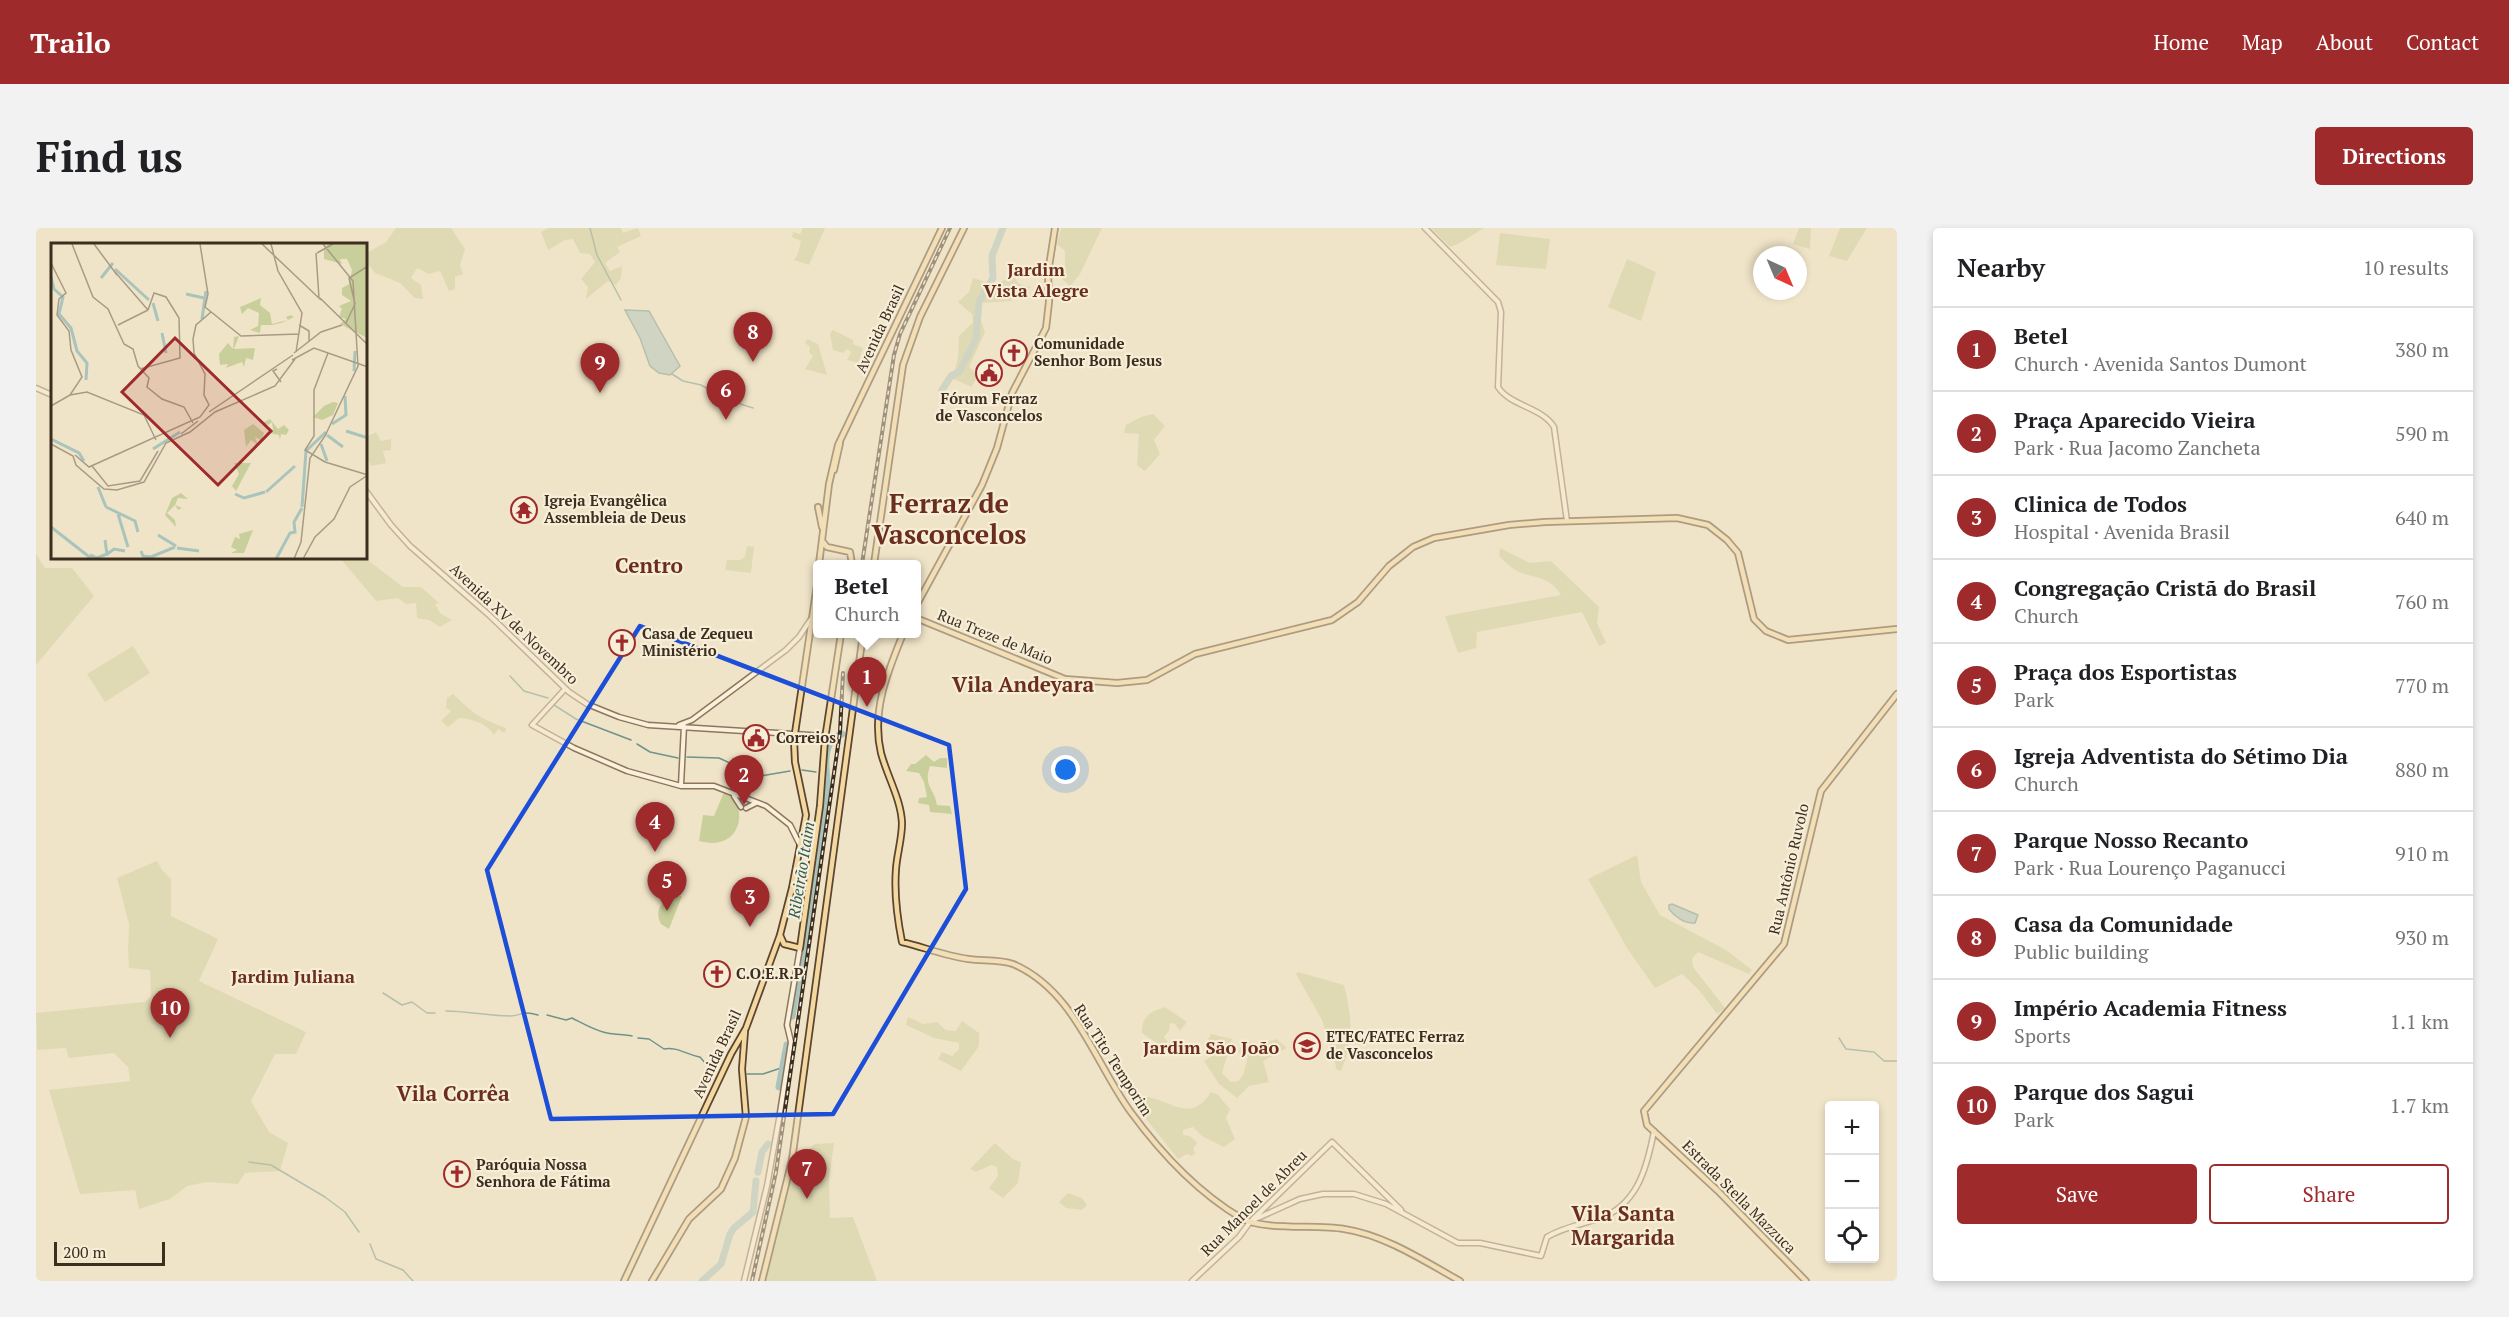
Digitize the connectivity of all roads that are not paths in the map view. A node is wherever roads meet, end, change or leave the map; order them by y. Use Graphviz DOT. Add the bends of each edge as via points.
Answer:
graph roads {
  1 [pos="942,228"];
  2 [pos="964,228"];
  3 [pos="1055,228"];
  4 [pos="1425,228"];
  5 [pos="36,388"];
  6 [pos="51,395"];
  7 [pos="368,494"];
  8 [pos="818,507"];
  9 [pos="1568,521"];
  10 [pos="823,533"];
  11 [pos="823,542"];
  12 [pos="828,547"];
  13 [pos="822,550"];
  14 [pos="820,560"];
  15 [pos="852,560"];
  16 [pos="875,560"];
  17 [pos="921,597"];
  18 [pos="813,607"];
  19 [pos="811,619"];
  20 [pos="921,620"];
  21 [pos="1897,629"];
  22 [pos="840,638"];
  23 [pos="862,638"];
  24 [pos="901,638"];
  25 [pos="565,688"];
  26 [pos="1897,694"];
  27 [pos="675,726"];
  28 [pos="684,726"];
  29 [pos="797,731"];
  30 [pos="825,736"];
  31 [pos="681,786"];
  32 [pos="731,793"];
  33 [pos="759,803"];
  34 [pos="741,807"];
  35 [pos="746,808"];
  36 [pos="806,811"];
  37 [pos="819,813"];
  38 [pos="816,834"];
  39 [pos="802,838"];
  40 [pos="800,846"];
  41 [pos="782,898"];
  42 [pos="789,903"];
  43 [pos="780,935"];
  44 [pos="785,945"];
  45 [pos="800,948"];
  46 [pos="774,950"];
  47 [pos="746,1028"];
  48 [pos="734,1048"];
  49 [pos="744,1051"];
  50 [pos="1654,1130"];
  51 [pos="1406,1215"];
  52 [pos="1250,1222"];
  53 [pos="624,1281"];
  54 [pos="652,1281"];
  55 [pos="744,1281"];
  56 [pos="762,1281"];
  57 [pos="1192,1281"];
  58 [pos="1460,1281"];
  59 [pos="1806,1281"];
  1 -- 10 [label="main road, Avenida Brasil" via="841,440 829,484"];
  2 -- 16 [label="main road" via="909,344"];
  3 -- 17 [label="main road" via="1048,273 1048,323 1007,408 989,471"];
  4 -- 9 [label="street" via="1498,302 1501,312 1497,383 1499,389 1554,427"];
  5 -- 6 [label="street"];
  7 -- 25 [label="street, Avenida XV de Novembro" via="401,536"];
  8 -- 10 [label="main road"];
  9 -- 20 [label="main road, Rua Treze de Maio" via="1509,525 1425,540 1389,566 1362,597 1332,620 1195,654 1146,680 1065,679"];
  9 -- 21 [label="main road, Rua Treze de Maio" via="1677,518 1708,525 1738,553 1754,619 1780,638"];
  10 -- 11 [label="main road, Avenida Brasil"];
  11 -- 12 [label="main road"];
  11 -- 13 [label="main road, Avenida Brasil"];
  12 -- 13 [label="main road"];
  12 -- 15 [label="main road" via="848,550"];
  13 -- 14 [label="main road, Avenida Brasil"];
  18 -- 19 [label="main road, Avenida Brasil"];
  19 -- 27 [label="street" via="795,641 769,663 692,720"];
  19 -- 29 [label="main road, Avenida Brasil"];
  22 -- 30 [label="main road"];
  23 -- 56 [label="main road" via="792,1160"];
  24 -- 52 [label="main road, Rua Tito Temporim" via="884,686 877,726 902,823 895,886 902,942 965,958 1009,963 1040,981 1081,1028 1125,1104 1153,1139 1187,1178"];
  25 -- 27 [label="street, Avenida XV de Novembro" via="587,704 619,717 648,725"];
  25 -- 31 [label="street" via="532,725 597,759"];
  26 -- 50 [label="main road, Rua Antônio Ruvolo" via="1821,791 1784,944 1646,1106 1645,1120"];
  27 -- 28 [label="street, Avenida XV de Novembro"];
  28 -- 29 [label="street, Avenida XV de Novembro"];
  28 -- 31 [label="street"];
  29 -- 30 [label="street, Avenida XV de Novembro"];
  29 -- 36 [label="main road, Avenida Brasil" via="795,762"];
  30 -- 37 [label="main road"];
  31 -- 32 [label="street" via="707,785"];
  32 -- 33 [label="street"];
  32 -- 34 [label="street"];
  33 -- 35 [label="street"];
  33 -- 40 [label="street" via="790,825"];
  36 -- 37 [label="main road" via="812,815"];
  36 -- 39 [label="main road, Avenida Brasil"];
  37 -- 38 [label="main road"];
  38 -- 39 [label="main road" via="810,830"];
  38 -- 45 [label="main road"];
  39 -- 40 [label="main road, Avenida Brasil"];
  40 -- 42 [label="main road, Avenida Brasil"];
  41 -- 42 [label="main road"];
  42 -- 43 [label="main road, Avenida Brasil"];
  43 -- 44 [label="main road"];
  43 -- 46 [label="main road, Avenida Brasil"];
  44 -- 45 [label="main road"];
  44 -- 46 [label="main road"];
  45 -- 55 [label="street" via="787,1025 791,1042 767,1186"];
  46 -- 47 [label="main road, Avenida Brasil"];
  47 -- 48 [label="main road, Avenida Brasil"];
  47 -- 49 [label="main road"];
  48 -- 49 [label="main road"];
  48 -- 53 [label="main road, Avenida Brasil"];
  49 -- 54 [label="main road" via="746,1117 735,1158 721,1189 689,1219"];
  50 -- 51 [label="street" via="1645,1171 1629,1199 1598,1220 1567,1227 1547,1237 1541,1256 1480,1243 1458,1243"];
  50 -- 59 [label="main road, Estrada Stella Mazzuca"];
  51 -- 52 [label="street" via="1363,1196 1335,1194 1300,1199"];
  51 -- 52 [label="street, Rua Manoel de Abreu" via="1332,1142"];
  52 -- 57 [label="street, Rua Manoel de Abreu"];
  52 -- 58 [label="main road" via="1356,1231 1386,1242"];
}
